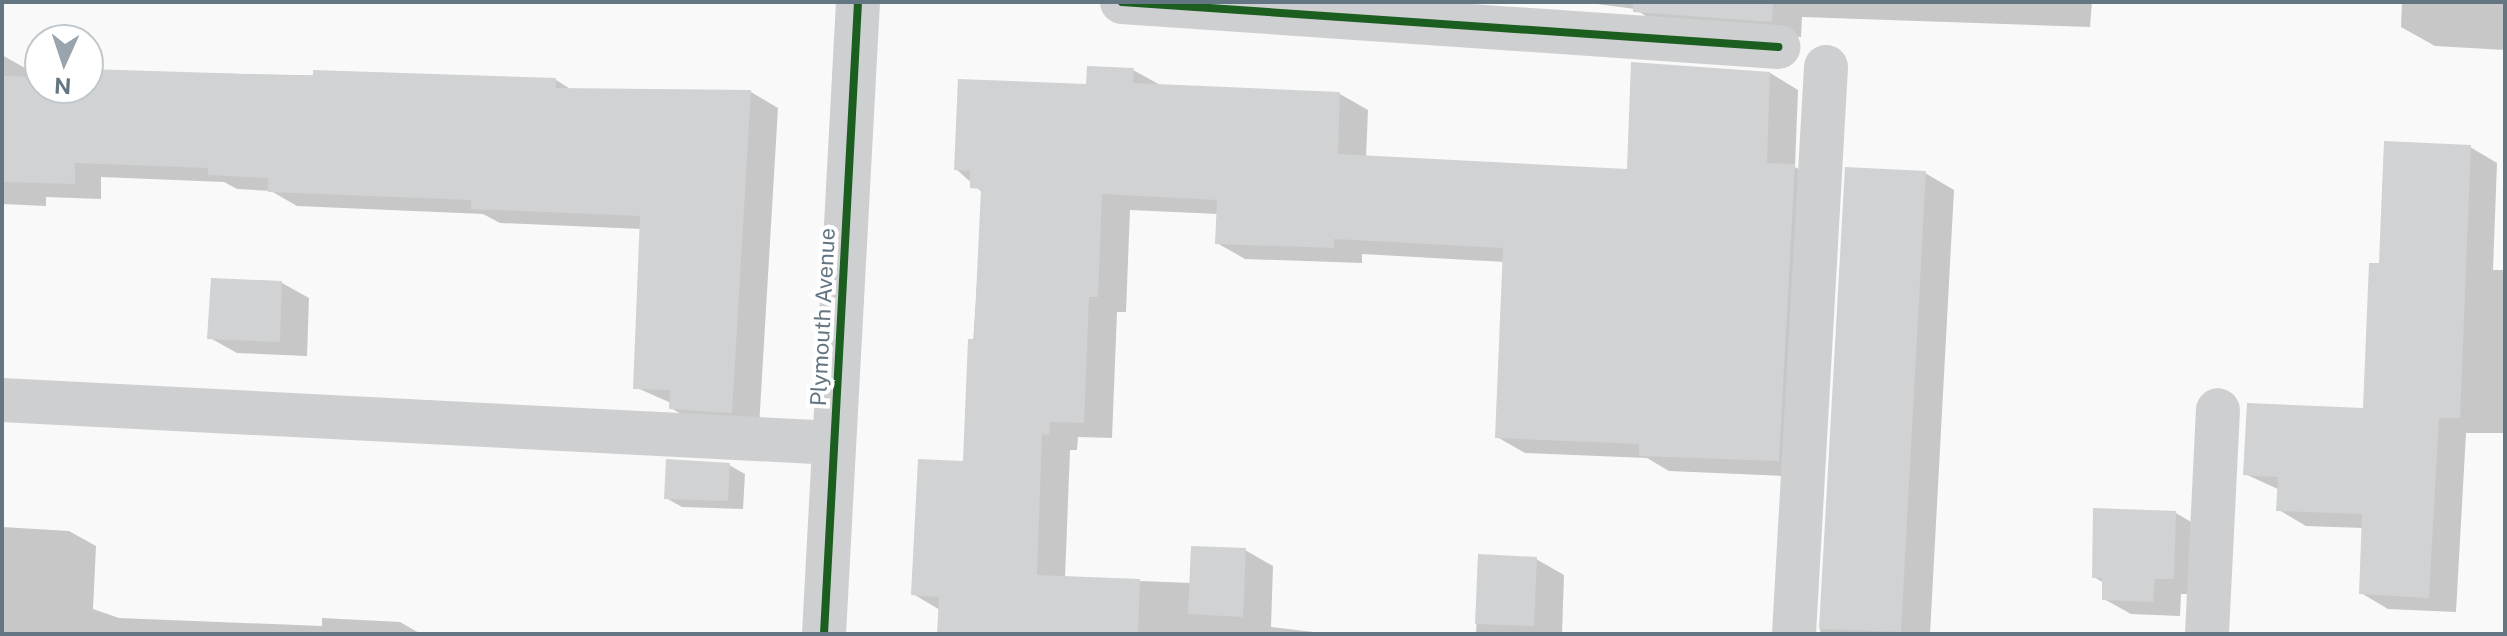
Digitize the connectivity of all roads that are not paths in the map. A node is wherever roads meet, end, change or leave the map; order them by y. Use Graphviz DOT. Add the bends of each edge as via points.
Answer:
graph roads {
  1 [pos="858,2"];
  2 [pos="1122,2"];
  3 [pos="1778,47"];
  4 [pos="1826,67"];
  5 [pos="2,400"];
  6 [pos="2218,410"];
  7 [pos="834,443"];
  8 [pos="824,634"];
  9 [pos="1794,634"];
  10 [pos="2207,634"];
  1 -- 7 [label="street, Plymouth Avenue"];
  2 -- 3 [label="street"];
  4 -- 9 [label="street"];
  5 -- 7 [label="street"];
  6 -- 10 [label="street"];
  7 -- 8 [label="street, Plymouth Avenue"];
}
